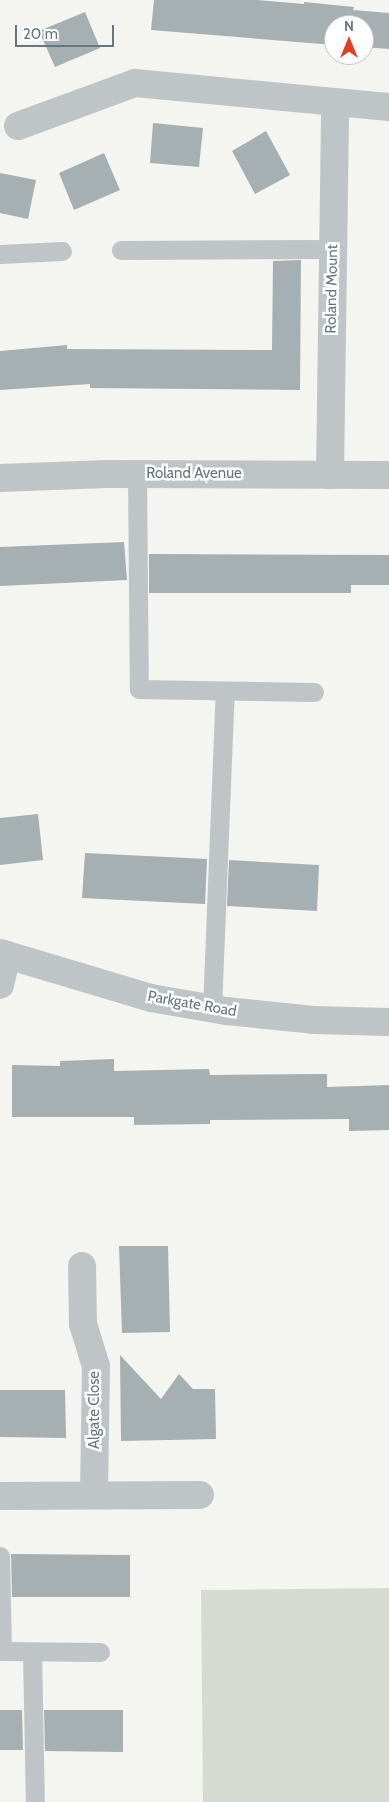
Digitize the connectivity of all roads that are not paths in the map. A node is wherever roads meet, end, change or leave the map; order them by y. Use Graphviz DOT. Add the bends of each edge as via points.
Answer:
graph roads {
  1 [pos="335,103"];
  2 [pos="389,107"];
  3 [pos="18,126"];
  4 [pos="333,249"];
  5 [pos="121,250"];
  6 [pos="62,251"];
  7 [pos="0,254"];
  8 [pos="137,474"];
  9 [pos="330,475"];
  10 [pos="389,475"];
  11 [pos="0,478"];
  12 [pos="225,691"];
  13 [pos="314,692"];
  14 [pos="3,954"];
  15 [pos="0,985"];
  16 [pos="212,1009"];
  17 [pos="389,1022"];
  18 [pos="82,1266"];
  19 [pos="94,1495"];
  20 [pos="200,1495"];
  21 [pos="0,1496"];
  22 [pos="0,1556"];
  23 [pos="1,1651"];
  24 [pos="32,1652"];
  25 [pos="100,1652"];
  26 [pos="35,1802"];
  1 -- 2 [label="street"];
  1 -- 3 [label="street" via="135,83"];
  1 -- 4 [label="street, Roland Mount"];
  4 -- 5 [label="lane"];
  4 -- 9 [label="street, Roland Mount"];
  6 -- 7 [label="lane"];
  8 -- 9 [label="street, Roland Avenue"];
  8 -- 11 [label="street, Roland Avenue"];
  8 -- 12 [label="lane" via="139,689"];
  9 -- 10 [label="street, Roland Avenue"];
  12 -- 13 [label="lane"];
  12 -- 16 [label="lane"];
  14 -- 15 [label="street"];
  14 -- 16 [label="street, Parkgate Road" via="151,998"];
  16 -- 17 [label="street, Parkgate Road" via="314,1020"];
  18 -- 19 [label="street, Algate Close" via="82,1324 96,1366"];
  19 -- 20 [label="street"];
  19 -- 21 [label="street"];
  22 -- 23 [label="lane"];
  23 -- 24 [label="lane"];
  24 -- 25 [label="lane"];
  24 -- 26 [label="lane"];
}
